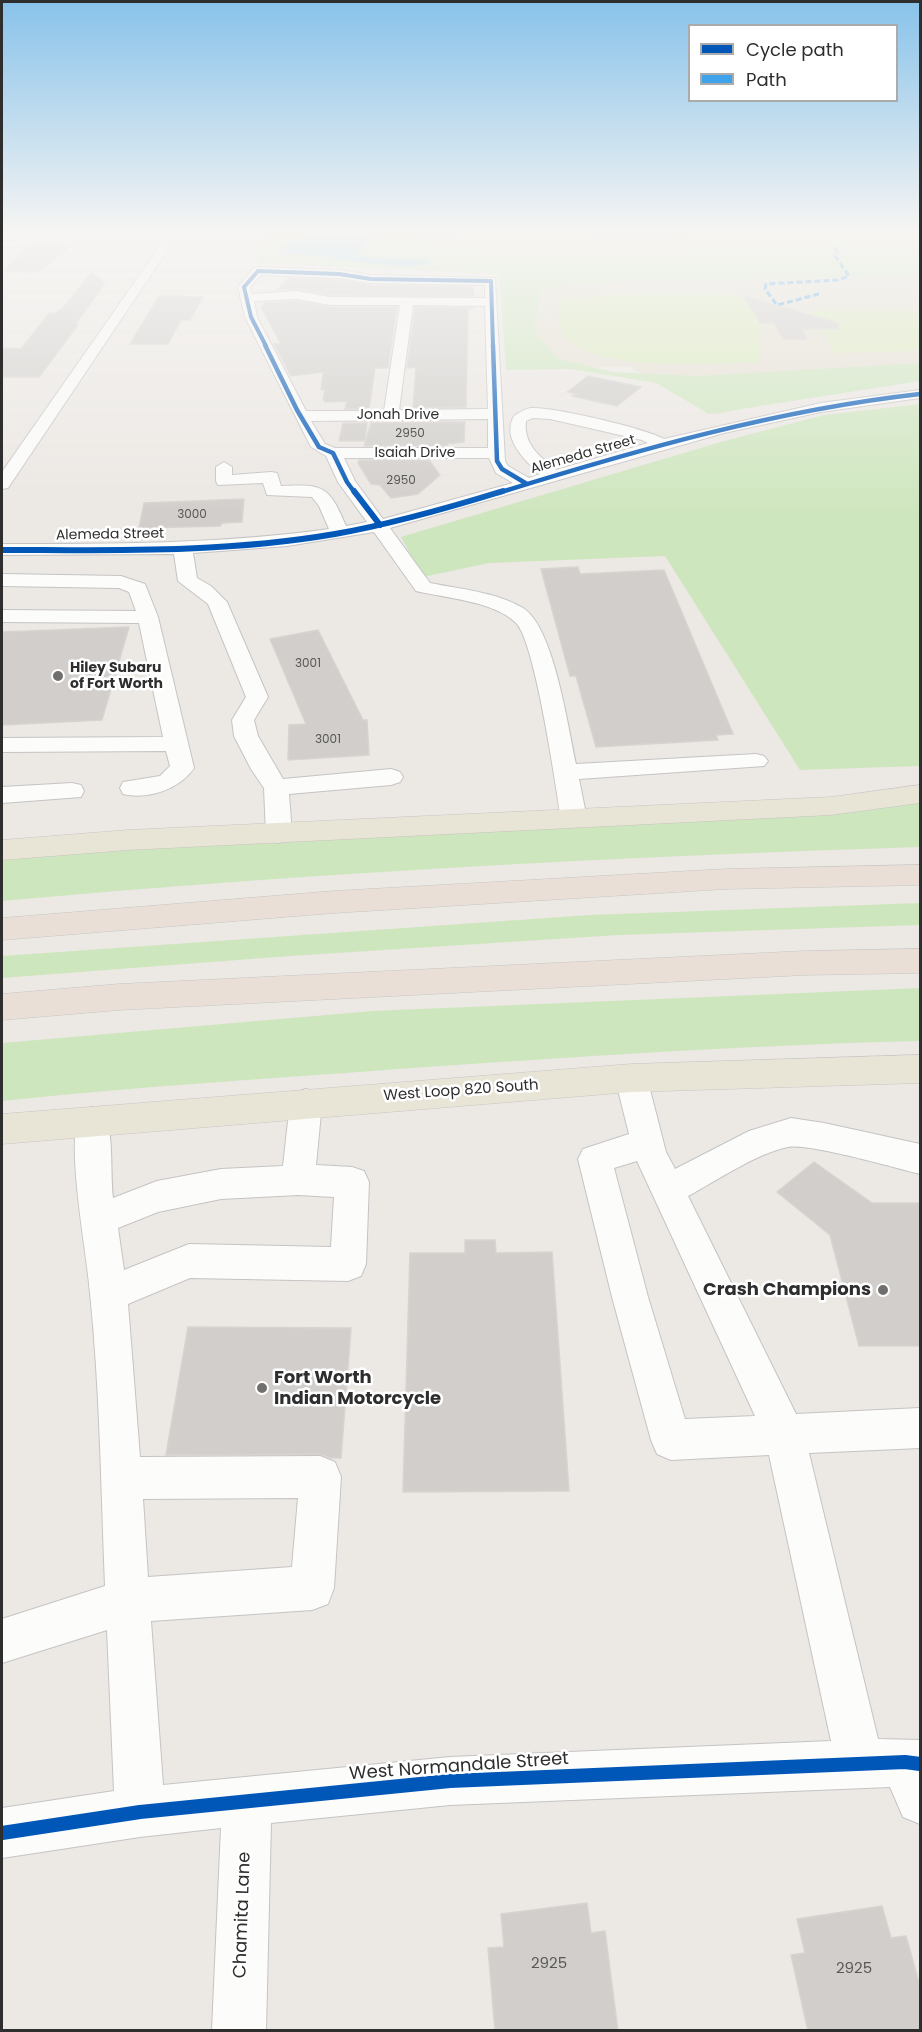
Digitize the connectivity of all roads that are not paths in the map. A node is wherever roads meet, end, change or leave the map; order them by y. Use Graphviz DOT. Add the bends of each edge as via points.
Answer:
graph roads {
  1 [pos="111,325"];
  2 [pos="255,325"];
  3 [pos="404,325"];
  4 [pos="492,325"];
  5 [pos="921,394"];
  6 [pos="391,414"];
  7 [pos="495,414"];
  8 [pos="301,416"];
  9 [pos="664,446"];
  10 [pos="333,453"];
  11 [pos="496,453"];
  12 [pos="224,467"];
  13 [pos="554,477"];
  14 [pos="2,484"];
  15 [pos="527,484"];
  16 [pos="381,525"];
  17 [pos="340,533"];
  18 [pos="183,548"];
  19 [pos="2,550"];
  20 [pos="2,580"];
  21 [pos="2,616"];
  22 [pos="148,617"];
  23 [pos="2,744"];
  24 [pos="176,744"];
  25 [pos="756,761"];
  26 [pos="564,772"];
  27 [pos="391,777"];
  28 [pos="276,787"];
  29 [pos="132,788"];
  30 [pos="72,792"];
  31 [pos="921,794"];
  32 [pos="2,795"];
  33 [pos="574,819"];
  34 [pos="279,834"];
  35 [pos="2,850"];
  36 [pos="921,875"];
  37 [pos="104,921"];
  38 [pos="2,923"];
  39 [pos="2,929"];
  40 [pos="921,960"];
  41 [pos="2,1007"];
  42 [pos="921,1069"];
  43 [pos="631,1078"];
  44 [pos="306,1103"];
  45 [pos="92,1121"];
  46 [pos="2,1128"];
  47 [pos="648,1143"];
  48 [pos="921,1159"];
  49 [pos="298,1180"];
  50 [pos="668,1190"];
  51 [pos="99,1219"];
  52 [pos="109,1294"];
  53 [pos="921,1428"];
  54 [pos="784,1433"];
  55 [pos="121,1478"];
  56 [pos="129,1600"];
  57 [pos="2,1641"];
  58 [pos="902,1773"];
  59 [pos="247,1800"];
  60 [pos="140,1812"];
  61 [pos="2,1833"];
  62 [pos="239,2031"];
  1 -- 14 [label="street"];
  2 -- 8 [label="street"];
  3 -- 6 [label="street"];
  4 -- 7 [label="street"];
  5 -- 9 [label="street, Alemeda Street" via="772,417"];
  6 -- 7 [label="street, Jonah Drive"];
  6 -- 8 [label="street, Jonah Drive"];
  7 -- 11 [label="street"];
  8 -- 10 [label="street" via="319,447"];
  9 -- 13 [label="street, Alemeda Street"];
  9 -- 13 [label="street" via="647,436 530,413 519,419 519,437 531,458"];
  10 -- 11 [label="street, Isaiah Drive"];
  10 -- 16 [label="street" via="347,482"];
  11 -- 15 [label="street" via="502,469"];
  12 -- 17 [label="street" via="224,481 271,477 273,490 316,490 324,497"];
  13 -- 15 [label="street, Alemeda Street"];
  15 -- 16 [label="street, Alemeda Street"];
  16 -- 17 [label="street, Alemeda Street"];
  16 -- 26 [label="street" via="423,587 505,606 528,621 539,649"];
  17 -- 18 [label="street, Alemeda Street"];
  18 -- 19 [label="street, Alemeda Street"];
  18 -- 28 [label="street" via="188,582 217,602 257,697 243,720 246,736"];
  20 -- 22 [label="street" via="121,582 138,588"];
  21 -- 22 [label="street"];
  22 -- 24 [label="street"];
  23 -- 24 [label="street"];
  24 -- 29 [label="street" via="182,768 167,782"];
  25 -- 26 [label="street"];
  26 -- 33 [label="street"];
  27 -- 28 [label="street"];
  28 -- 34 [label="street"];
  30 -- 32 [label="street"];
  31 -- 33 [label="main road" via="831,806"];
  33 -- 34 [label="main road"];
  34 -- 35 [label="main road"];
  36 -- 37 [label="highway" via="714,880 334,902"];
  37 -- 38 [label="highway"];
  37 -- 39 [label="highway"];
  40 -- 41 [label="highway" via="130,997"];
  42 -- 43 [label="main road, West Loop 820 South"];
  43 -- 44 [label="main road, West Loop 820 South"];
  43 -- 47 [label="street"];
  44 -- 45 [label="main road, West Loop 820 South"];
  44 -- 49 [label="street"];
  45 -- 46 [label="main road, West Loop 820 South"];
  45 -- 51 [label="street"];
  47 -- 50 [label="street"];
  47 -- 54 [label="street" via="596,1159 671,1440"];
  48 -- 50 [label="street" via="791,1132 761,1141"];
  49 -- 51 [label="street" via="221,1184 157,1197"];
  49 -- 52 [label="street" via="352,1182 348,1264 189,1261"];
  50 -- 54 [label="street"];
  51 -- 52 [label="street"];
  52 -- 55 [label="street"];
  53 -- 54 [label="street"];
  54 -- 58 [label="street"];
  55 -- 56 [label="street"];
  55 -- 56 [label="street" via="320,1478 312,1588"];
  56 -- 57 [label="street"];
  56 -- 60 [label="street"];
  58 -- 59 [label="street, West Normandale Street" via="450,1781"];
  59 -- 60 [label="street, West Normandale Street"];
  59 -- 62 [label="street, Chamita Lane"];
  60 -- 61 [label="street, West Normandale Street"];
}
